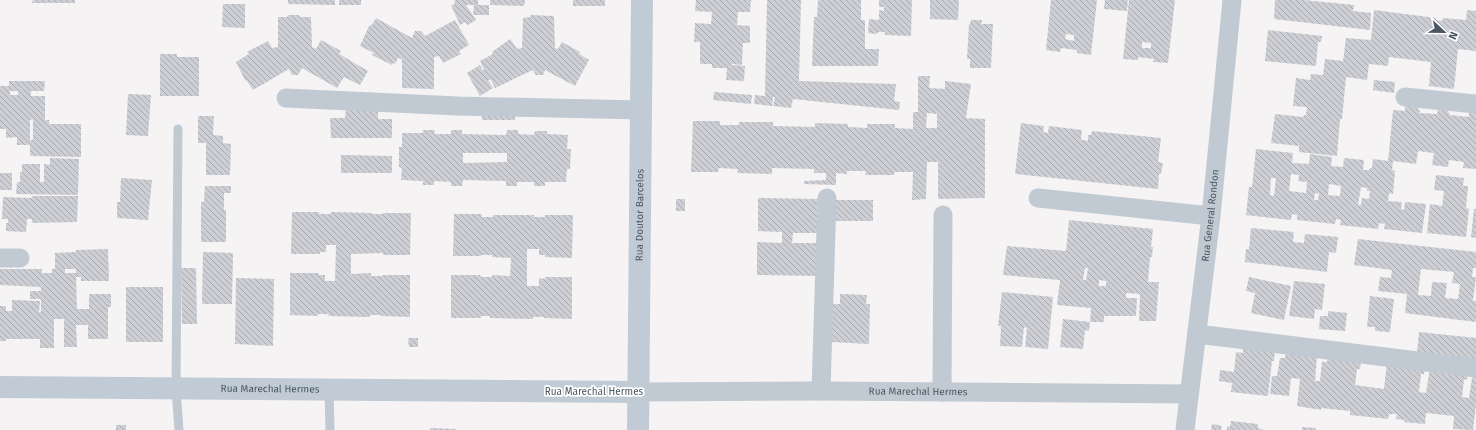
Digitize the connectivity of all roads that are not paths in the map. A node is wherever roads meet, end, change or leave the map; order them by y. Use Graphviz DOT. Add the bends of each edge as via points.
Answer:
graph roads {
  1 [pos="642,0"];
  2 [pos="1232,0"];
  3 [pos="1405,97"];
  4 [pos="286,98"];
  5 [pos="1476,104"];
  6 [pos="641,110"];
  7 [pos="178,129"];
  8 [pos="827,198"];
  9 [pos="1038,198"];
  10 [pos="944,215"];
  11 [pos="1211,216"];
  12 [pos="0,258"];
  13 [pos="20,258"];
  14 [pos="1197,334"];
  15 [pos="1476,368"];
  16 [pos="0,387"];
  17 [pos="176,389"];
  18 [pos="330,390"];
  19 [pos="820,391"];
  20 [pos="638,392"];
  21 [pos="942,392"];
  22 [pos="1189,394"];
  23 [pos="179,430"];
  24 [pos="330,430"];
  25 [pos="638,430"];
  26 [pos="1185,430"];
  1 -- 6 [label="street, Rua Doutor Barcelos"];
  2 -- 11 [label="street, Rua General Rondon"];
  3 -- 5 [label="street"];
  4 -- 6 [label="street" via="458,106"];
  6 -- 20 [label="street, Rua Doutor Barcelos"];
  7 -- 17 [label="lane"];
  8 -- 19 [label="street"];
  9 -- 11 [label="street"];
  10 -- 21 [label="street"];
  11 -- 14 [label="street, Rua General Rondon"];
  12 -- 13 [label="street"];
  14 -- 15 [label="street"];
  14 -- 22 [label="street, Rua General Rondon"];
  16 -- 17 [label="street, Rua Marechal Hermes"];
  17 -- 18 [label="street, Rua Marechal Hermes"];
  17 -- 23 [label="lane"];
  18 -- 20 [label="street, Rua Marechal Hermes"];
  18 -- 24 [label="lane"];
  19 -- 20 [label="street, Rua Marechal Hermes"];
  19 -- 21 [label="street, Rua Marechal Hermes"];
  20 -- 25 [label="street, Rua Doutor Barcelos"];
  21 -- 22 [label="street, Rua Marechal Hermes"];
  22 -- 26 [label="street, Rua General Rondon"];
}
